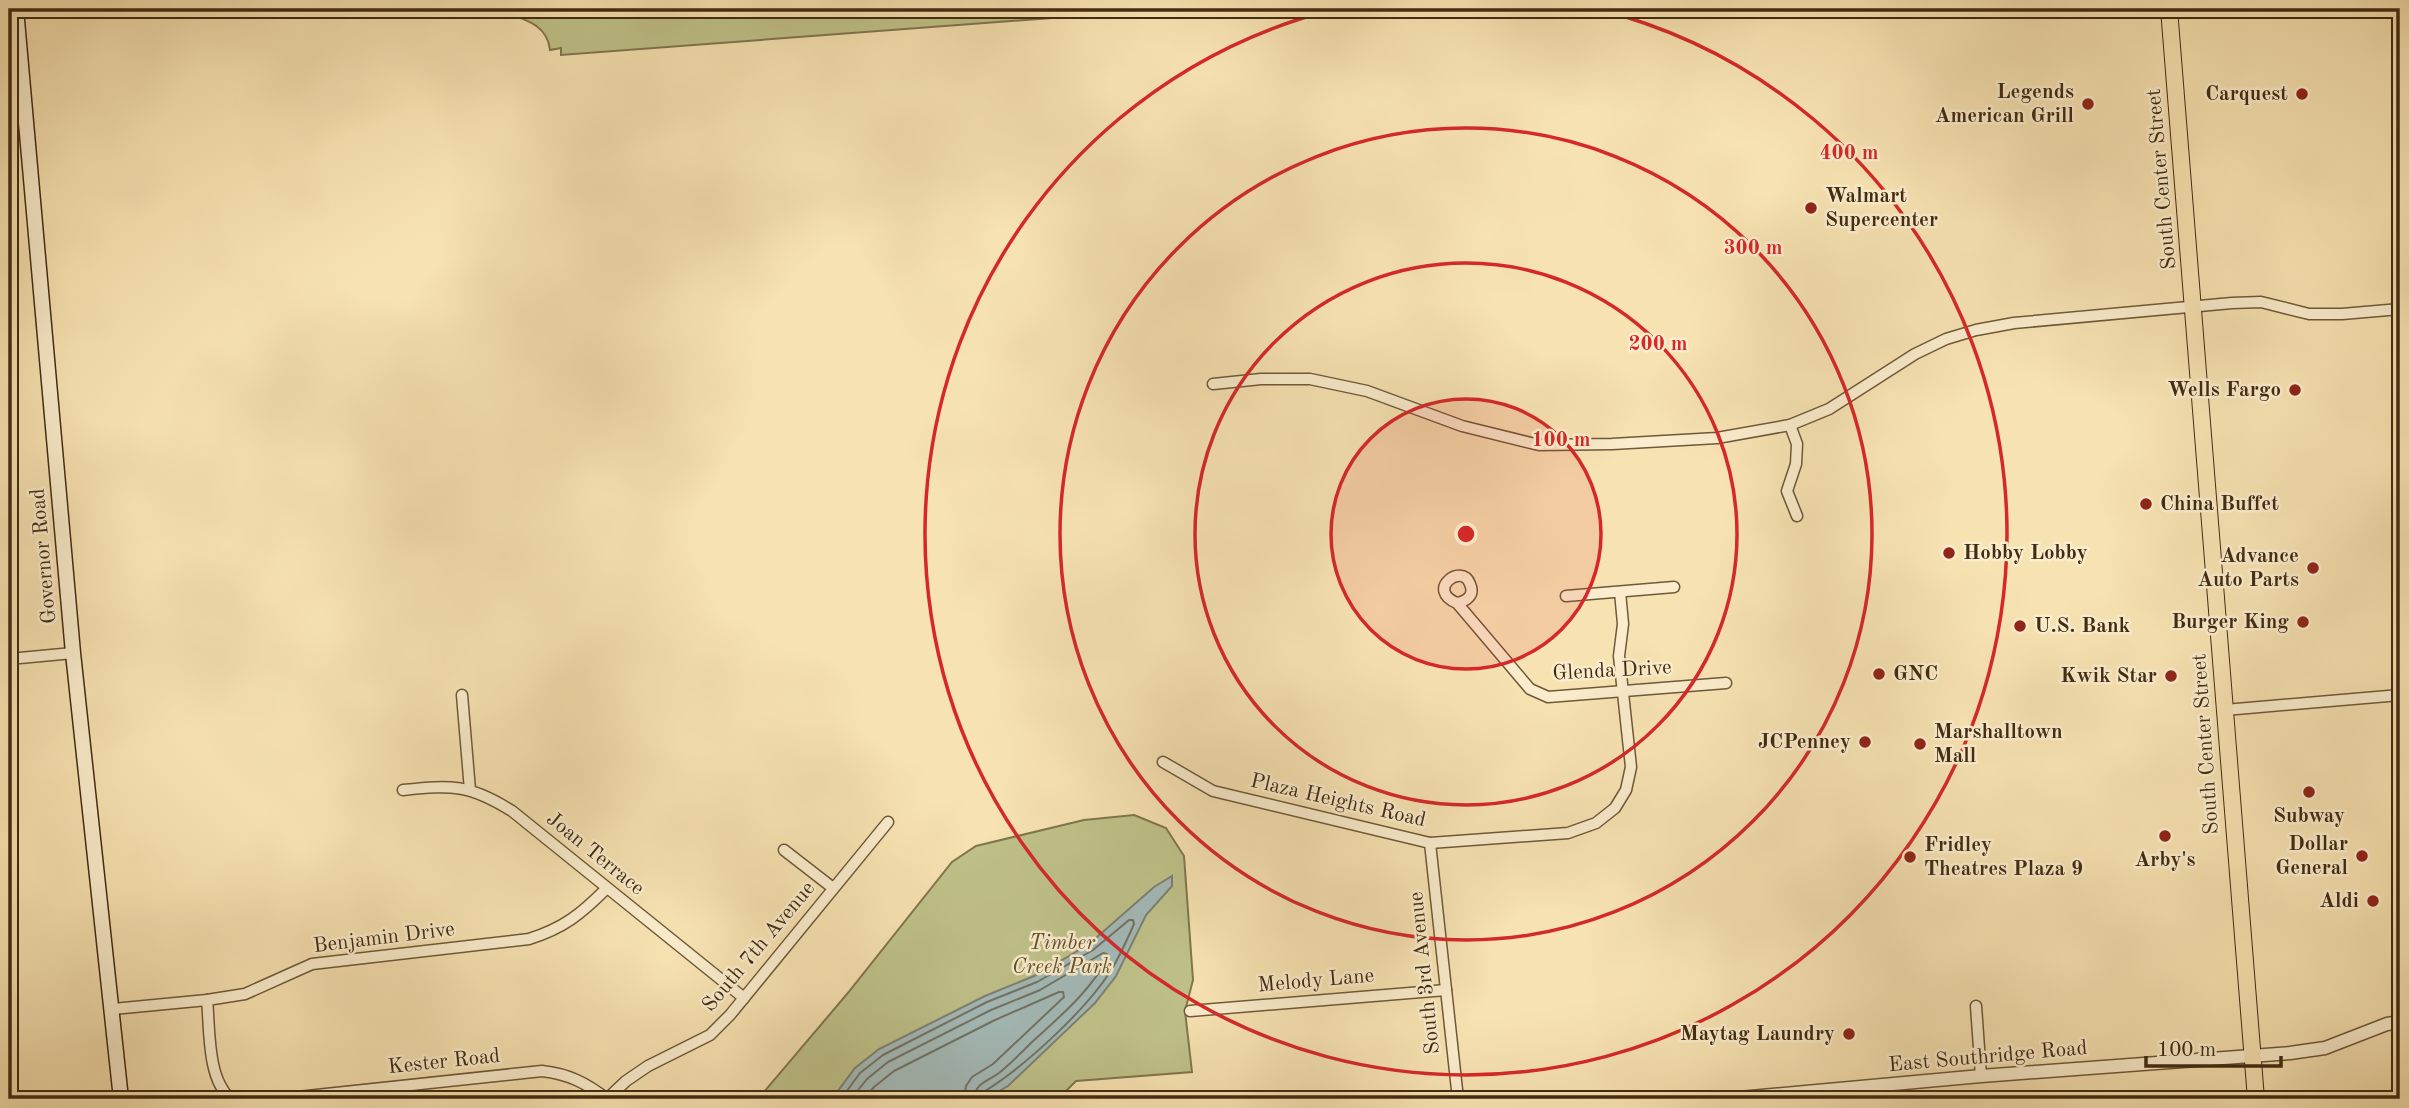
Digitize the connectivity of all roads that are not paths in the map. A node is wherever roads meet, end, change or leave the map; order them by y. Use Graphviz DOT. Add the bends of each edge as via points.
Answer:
graph roads {
  1 [pos="16,9"];
  2 [pos="2169,9"];
  3 [pos="2193,306"];
  4 [pos="2400,309"];
  5 [pos="1213,384"];
  6 [pos="1790,425"];
  7 [pos="1797,516"];
  8 [pos="1674,587"];
  9 [pos="1620,592"];
  10 [pos="1566,596"];
  11 [pos="1457,603"];
  12 [pos="73,653"];
  13 [pos="9,659"];
  14 [pos="1726,683"];
  15 [pos="1623,692"];
  16 [pos="462,695"];
  17 [pos="2400,695"];
  18 [pos="2225,710"];
  19 [pos="1163,762"];
  20 [pos="403,790"];
  21 [pos="470,790"];
  22 [pos="888,822"];
  23 [pos="1430,843"];
  24 [pos="784,850"];
  25 [pos="607,888"];
  26 [pos="834,888"];
  27 [pos="1446,990"];
  28 [pos="744,998"];
  29 [pos="207,1000"];
  30 [pos="1976,1006"];
  31 [pos="113,1009"];
  32 [pos="1190,1011"];
  33 [pos="2400,1022"];
  34 [pos="2252,1056"];
  35 [pos="1981,1076"];
  36 [pos="121,1099"];
  37 [pos="231,1099"];
  38 [pos="279,1099"];
  39 [pos="607,1099"];
  40 [pos="1458,1099"];
  41 [pos="1728,1099"];
  42 [pos="2256,1099"];
  1 -- 12 [label="main road, Governor Road"];
  2 -- 3 [label="main road, South Center Street"];
  3 -- 4 [label="street" via="2261,302 2309,314"];
  3 -- 6 [label="street" via="1976,330 1946,339 1829,409"];
  3 -- 18 [label="main road, South Center Street"];
  5 -- 6 [label="street" via="1310,379 1367,391 1462,426 1539,444 1717,438"];
  6 -- 7 [label="street" via="1797,444 1787,491"];
  8 -- 9 [label="street"];
  9 -- 10 [label="street"];
  9 -- 15 [label="street"];
  11 -- 15 [label="street, Glenda Drive" via="1530,689 1548,697"];
  12 -- 13 [label="street"];
  12 -- 31 [label="main road, Governor Road"];
  14 -- 15 [label="street, Glenda Drive"];
  15 -- 23 [label="street, Plaza Heights Road" via="1631,767 1626,790 1615,808 1596,823 1568,833"];
  16 -- 21 [label="street"];
  17 -- 18 [label="street"];
  18 -- 34 [label="main road, South Center Street"];
  19 -- 23 [label="street, Plaza Heights Road" via="1213,791"];
  20 -- 21 [label="street, Joan Terrace"];
  21 -- 25 [label="street, Joan Terrace" via="512,811"];
  22 -- 26 [label="street, South 7th Avenue"];
  23 -- 27 [label="street, South 3rd Avenue"];
  24 -- 26 [label="street"];
  25 -- 28 [label="street, Joan Terrace"];
  25 -- 29 [label="street, Benjamin Drive" via="578,917 529,939 312,964 245,994"];
  26 -- 28 [label="street, South 7th Avenue"];
  27 -- 32 [label="street, Melody Lane"];
  27 -- 40 [label="street, South 3rd Avenue"];
  28 -- 39 [label="street, South 7th Avenue" via="710,1035 648,1066"];
  29 -- 31 [label="street, Benjamin Drive"];
  29 -- 37 [label="street" via="215,1077"];
  30 -- 35 [label="street"];
  31 -- 36 [label="main road, Governor Road"];
  33 -- 34 [label="street, East Southridge Road" via="2325,1048"];
  34 -- 35 [label="street, East Southridge Road"];
  34 -- 42 [label="main road, South Center Street"];
  35 -- 41 [label="street, East Southridge Road"];
  38 -- 39 [label="street, Kester Road" via="542,1071 564,1073"];
}
